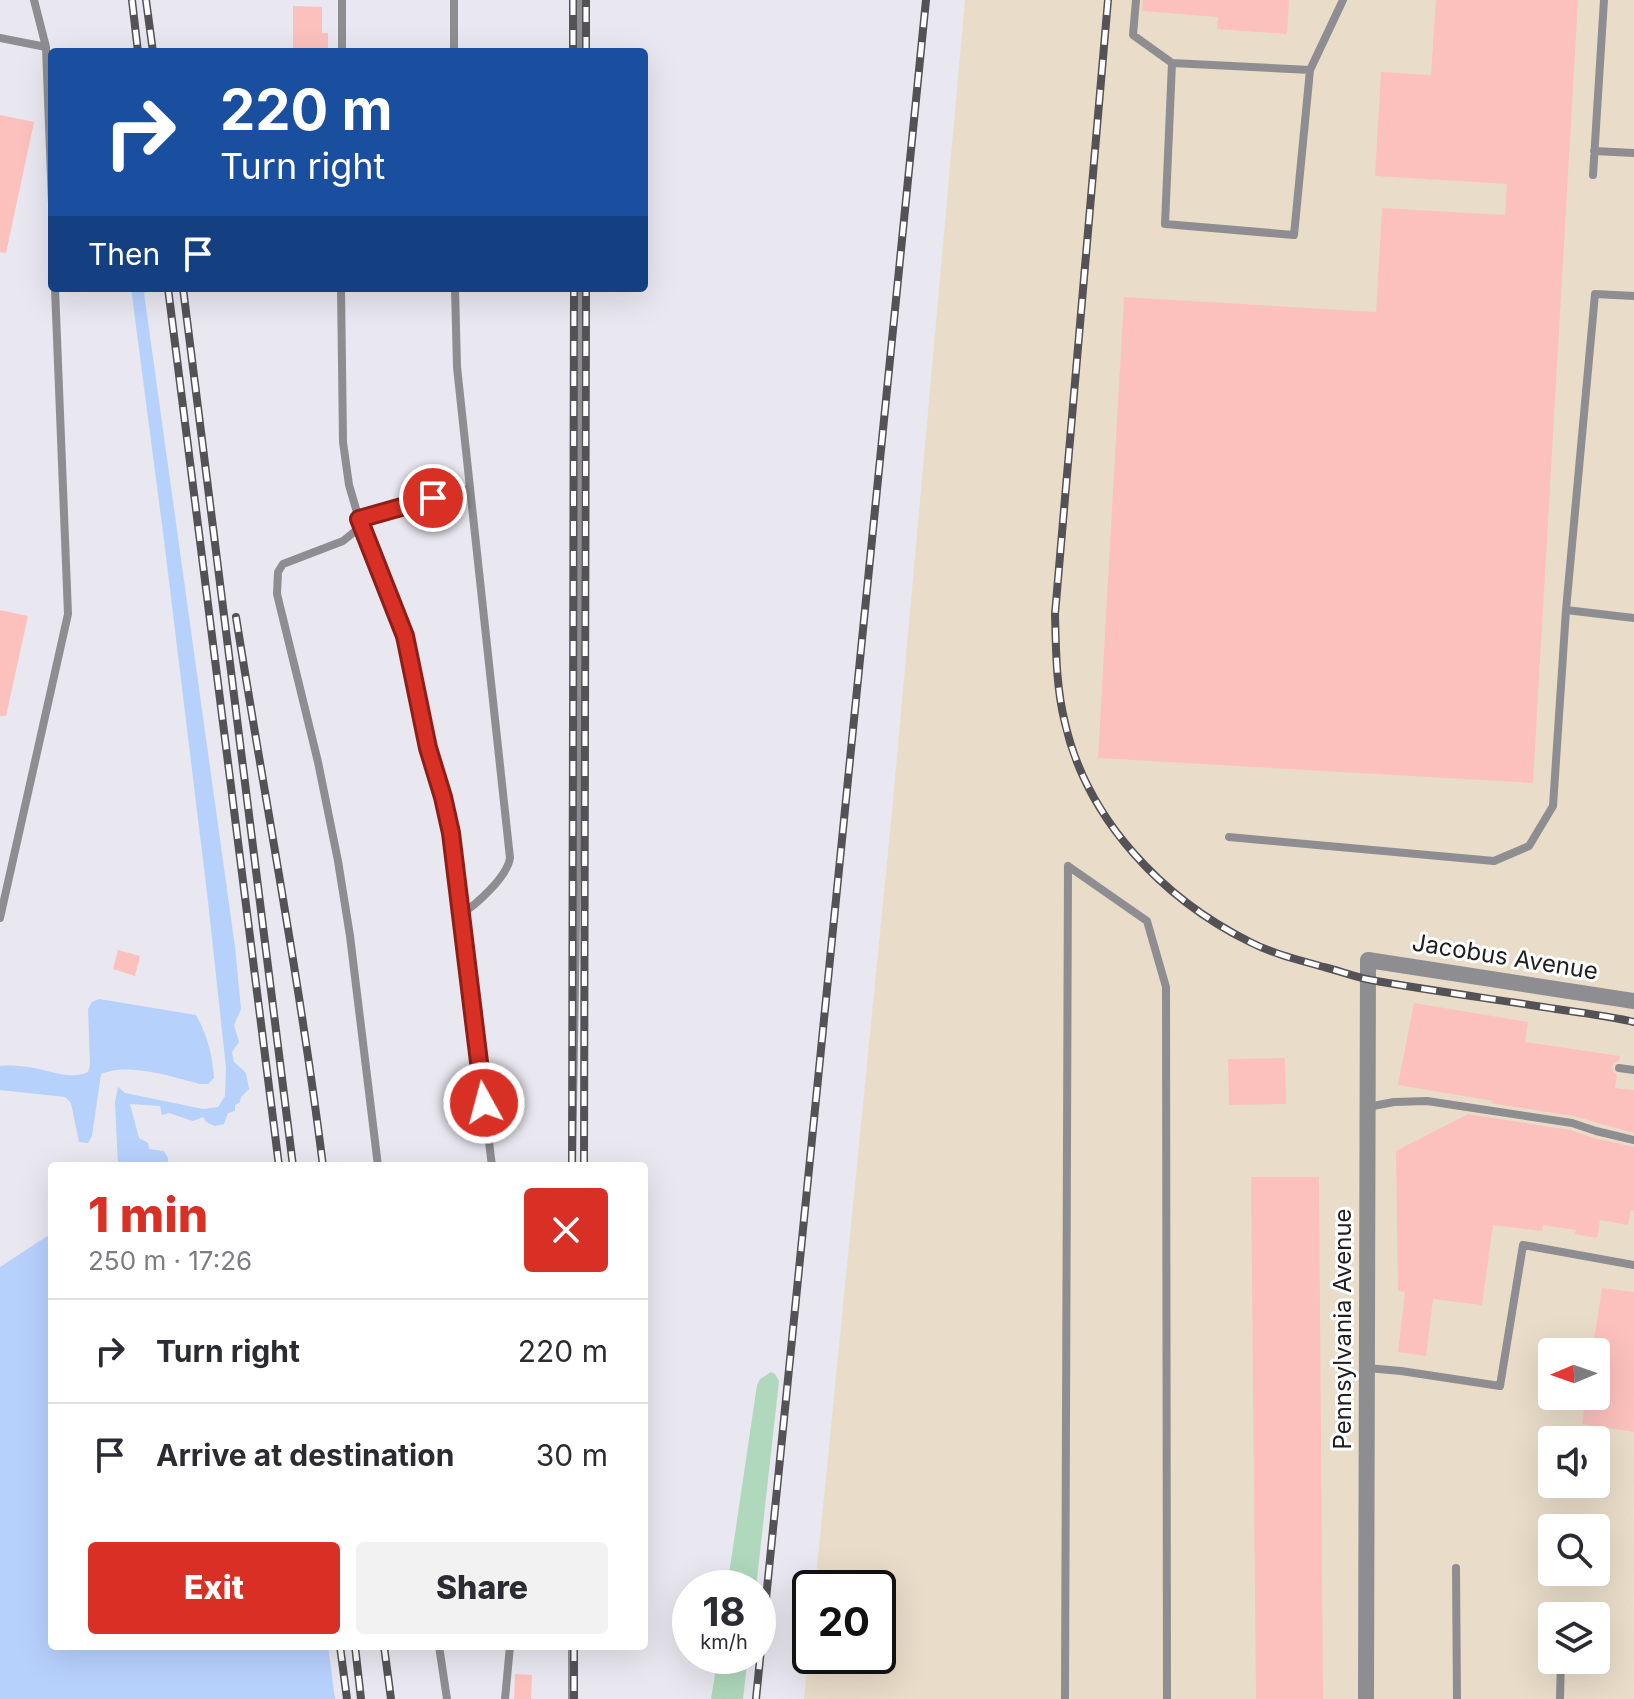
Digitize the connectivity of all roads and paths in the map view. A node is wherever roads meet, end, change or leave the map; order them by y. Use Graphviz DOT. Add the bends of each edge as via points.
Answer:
graph roads {
  1 [pos="34,0"];
  2 [pos="342,0"];
  3 [pos="454,0"];
  4 [pos="578,0"];
  5 [pos="1136,0"];
  6 [pos="1343,0"];
  7 [pos="1604,0"];
  8 [pos="0,38"];
  9 [pos="46,47"];
  10 [pos="342,48"];
  11 [pos="454,48"];
  12 [pos="578,48"];
  13 [pos="1172,63"];
  14 [pos="1310,70"];
  15 [pos="48,99"];
  16 [pos="1594,151"];
  17 [pos="1634,153"];
  18 [pos="1593,175"];
  19 [pos="55,292"];
  20 [pos="341,292"];
  21 [pos="455,292"];
  22 [pos="578,292"];
  23 [pos="1634,296"];
  24 [pos="470,488"];
  25 [pos="359,519"];
  26 [pos="1566,610"];
  27 [pos="1634,618"];
  28 [pos="1229,837"];
  29 [pos="461,914"];
  30 [pos="0,918"];
  31 [pos="1368,960"];
  32 [pos="1634,1001"];
  33 [pos="1619,1068"];
  34 [pos="1634,1070"];
  35 [pos="1368,1107"];
  36 [pos="1634,1140"];
  37 [pos="378,1162"];
  38 [pos="492,1162"];
  39 [pos="572,1162"];
  40 [pos="1634,1265"];
  41 [pos="1367,1368"];
  42 [pos="1456,1568"];
  43 [pos="440,1650"];
  44 [pos="510,1650"];
  45 [pos="572,1650"];
  46 [pos="1561,1674"];
  47 [pos="447,1699"];
  48 [pos="505,1699"];
  49 [pos="572,1699"];
  50 [pos="1065,1699"];
  51 [pos="1167,1699"];
  52 [pos="1366,1699"];
  53 [pos="1457,1699"];
  54 [pos="1560,1699"];
  1 -- 9 [label="lane"];
  2 -- 10 [label="lane"];
  3 -- 11 [label="lane"];
  4 -- 12 [label="lane"];
  5 -- 13 [label="lane" via="1133,35"];
  6 -- 14 [label="lane"];
  7 -- 16 [label="lane"];
  8 -- 9 [label="lane"];
  9 -- 15 [label="lane"];
  13 -- 14 [label="lane"];
  13 -- 14 [label="lane" via="1165,224 1294,235"];
  16 -- 17 [label="lane"];
  16 -- 18 [label="lane"];
  19 -- 30 [label="lane" via="68,614"];
  20 -- 25 [label="lane" via="343,442"];
  21 -- 24 [label="lane"];
  22 -- 39 [label="lane"];
  23 -- 26 [label="lane" via="1595,294"];
  24 -- 25 [label="lane"];
  24 -- 29 [label="lane" via="510,858 506,871"];
  25 -- 29 [label="lane" via="405,636 451,833"];
  25 -- 37 [label="lane" via="359,528 348,539 283,564 277,594 338,861"];
  26 -- 27 [label="lane"];
  26 -- 28 [label="lane" via="1553,806 1529,846 1494,861"];
  29 -- 38 [label="lane"];
  31 -- 32 [label="street, Jacobus Avenue"];
  31 -- 35 [label="street, Pennsylvania Avenue"];
  33 -- 34 [label="lane"];
  35 -- 36 [label="lane" via="1427,1101 1572,1123"];
  35 -- 41 [label="street, Pennsylvania Avenue"];
  40 -- 41 [label="lane" via="1523,1245 1500,1386"];
  41 -- 52 [label="street, Pennsylvania Avenue"];
  42 -- 53 [label="lane"];
  43 -- 47 [label="lane"];
  44 -- 48 [label="lane"];
  45 -- 49 [label="lane"];
  46 -- 54 [label="lane"];
  50 -- 51 [label="lane" via="1068,866 1147,921 1166,987"];
}
